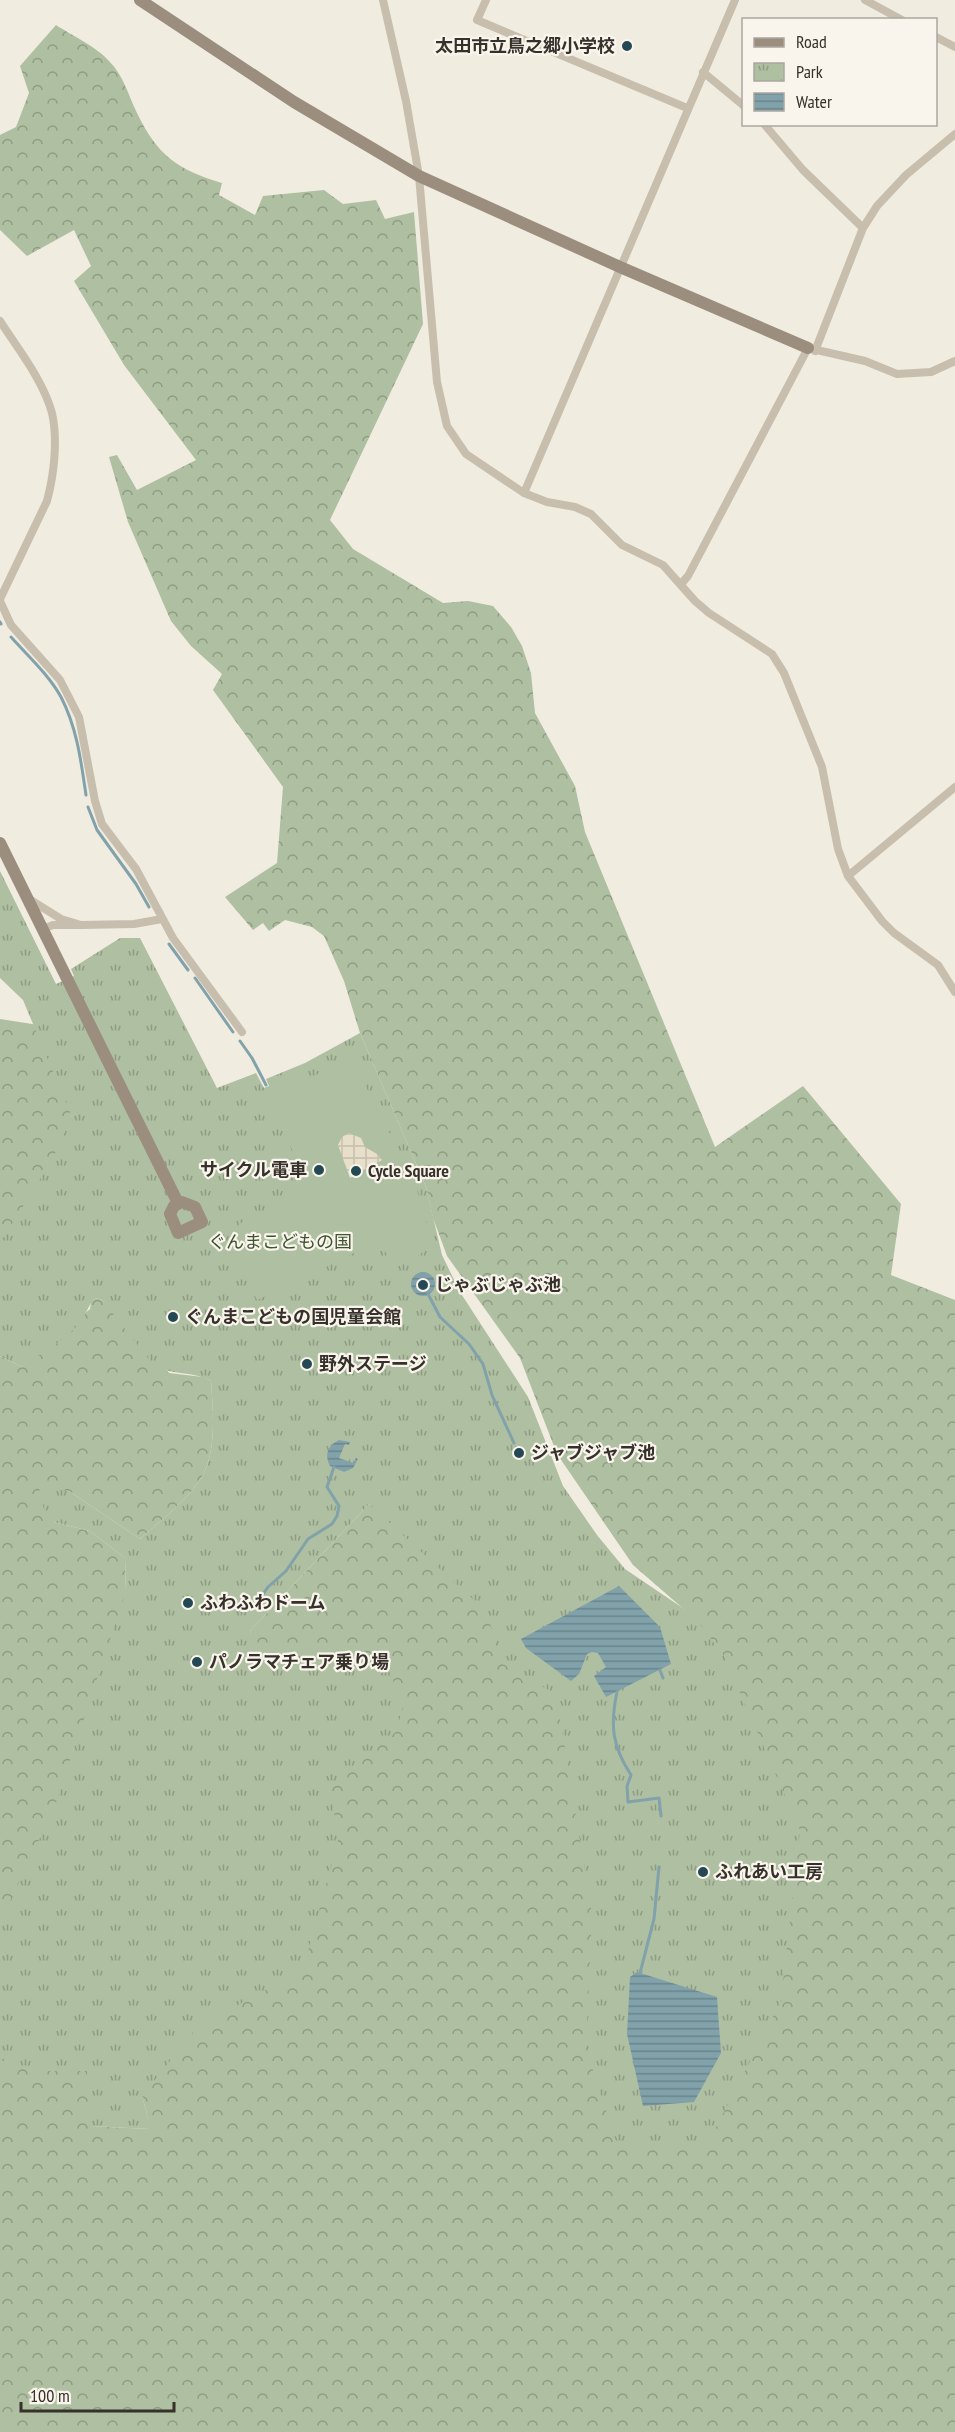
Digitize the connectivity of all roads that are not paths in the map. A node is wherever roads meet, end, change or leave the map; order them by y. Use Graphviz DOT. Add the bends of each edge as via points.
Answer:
graph roads {
  1 [pos="140,0"];
  2 [pos="383,0"];
  3 [pos="486,0"];
  4 [pos="735,0"];
  5 [pos="865,0"];
  6 [pos="898,18"];
  7 [pos="937,38"];
  8 [pos="955,47"];
  9 [pos="704,72"];
  10 [pos="742,104"];
  11 [pos="687,108"];
  12 [pos="766,126"];
  13 [pos="955,134"];
  14 [pos="419,176"];
  15 [pos="863,228"];
  16 [pos="620,267"];
  17 [pos="0,321"];
  18 [pos="812,349"];
  19 [pos="955,361"];
  20 [pos="524,493"];
  21 [pos="681,584"];
  22 [pos="0,594"];
  23 [pos="0,600"];
  24 [pos="955,787"];
  25 [pos="0,843"];
  26 [pos="848,876"];
  27 [pos="27,897"];
  28 [pos="162,919"];
  29 [pos="81,925"];
  30 [pos="42,929"];
  31 [pos="955,992"];
  32 [pos="243,1032"];
  33 [pos="178,1203"];
  1 -- 14 [label="street" via="294,102"];
  2 -- 14 [label="street"];
  3 -- 11 [label="street" via="477,20"];
  4 -- 9 [label="street"];
  5 -- 6 [label="street"];
  7 -- 8 [label="street"];
  9 -- 10 [label="street"];
  9 -- 11 [label="street"];
  11 -- 16 [label="street"];
  12 -- 15 [label="street" via="803,170"];
  13 -- 15 [label="street" via="882,199"];
  14 -- 16 [label="street"];
  14 -- 20 [label="street" via="432,338 447,426 466,454"];
  15 -- 18 [label="street"];
  16 -- 18 [label="street"];
  16 -- 20 [label="street"];
  17 -- 22 [label="street" via="47,399 55,428 52,485 47,501"];
  18 -- 19 [label="street" via="865,361 897,374 931,372"];
  18 -- 21 [label="street"];
  20 -- 21 [label="street" via="591,514 622,544 663,565"];
  21 -- 26 [label="street" via="695,602 766,649 776,660 822,767 838,849"];
  22 -- 23 [label="street"];
  23 -- 28 [label="street" via="11,625 68,693 82,725 99,815 136,869"];
  24 -- 26 [label="street"];
  25 -- 27 [label="street"];
  26 -- 31 [label="street" via="888,927 938,964"];
  27 -- 29 [label="street" via="62,919"];
  27 -- 30 [label="street"];
  28 -- 29 [label="street" via="124,925"];
  28 -- 32 [label="street"];
  29 -- 30 [label="street"];
  30 -- 33 [label="street"];
}
